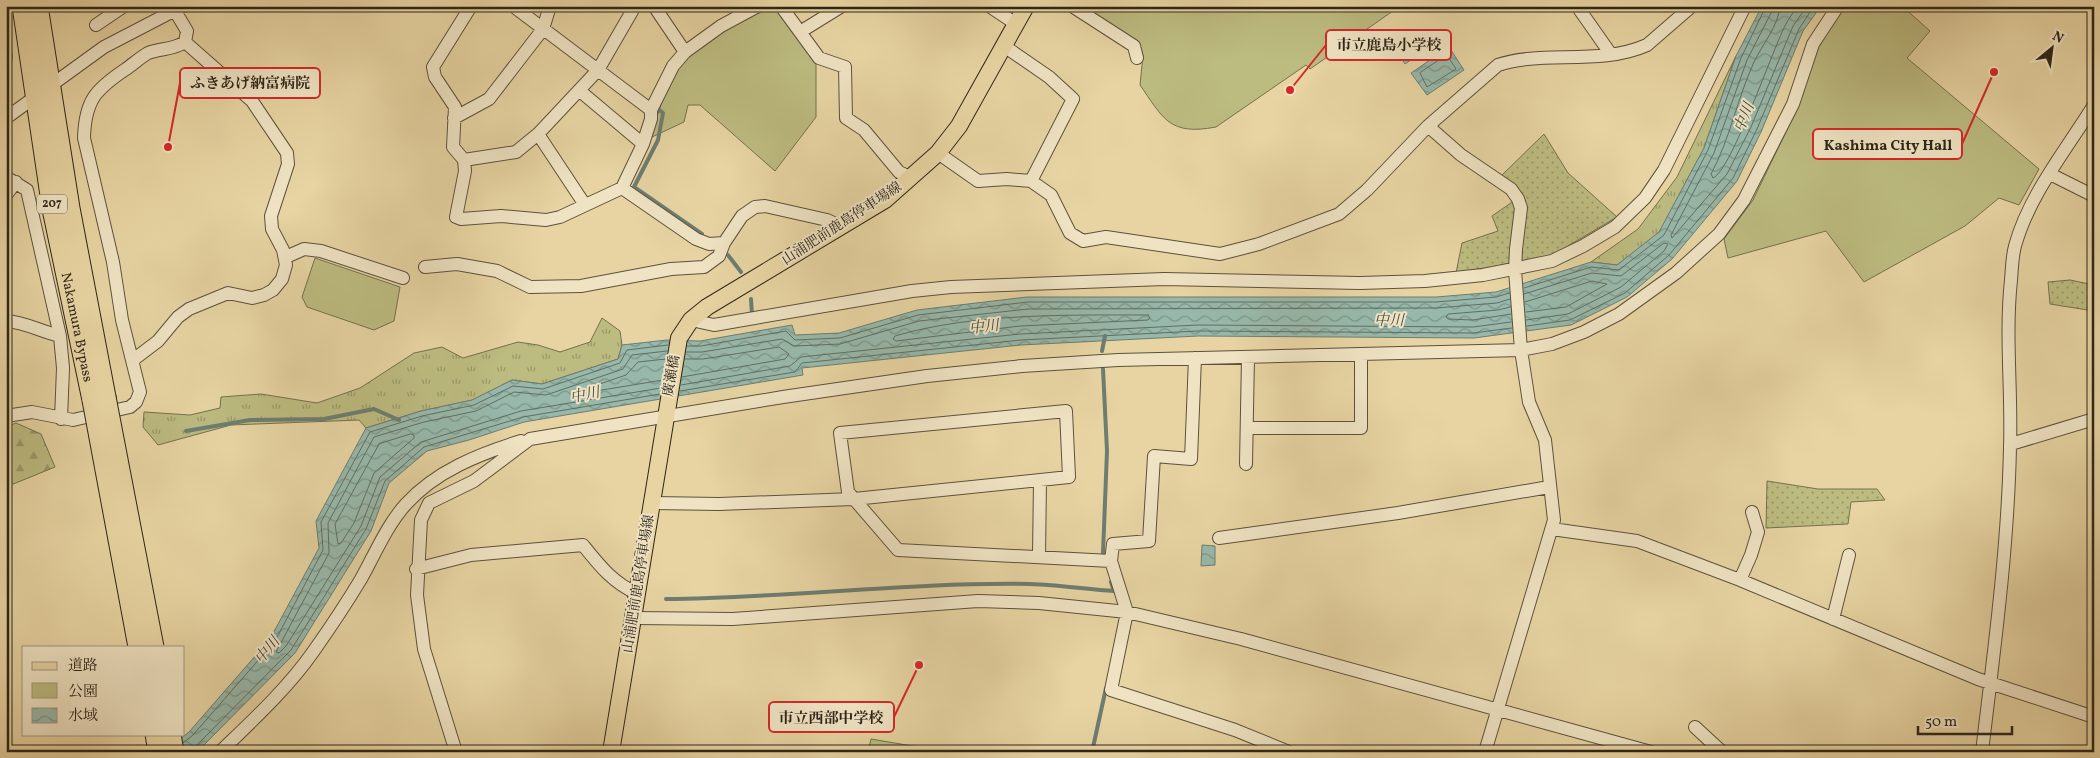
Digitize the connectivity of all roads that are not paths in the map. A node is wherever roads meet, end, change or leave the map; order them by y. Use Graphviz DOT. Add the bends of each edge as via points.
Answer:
graph roads {
  1 [pos="22,6"];
  2 [pos="38,6"];
  3 [pos="124,6"];
  4 [pos="471,6"];
  5 [pos="513,6"];
  6 [pos="550,6"];
  7 [pos="634,6"];
  8 [pos="654,6"];
  9 [pos="758,6"];
  10 [pos="781,6"];
  11 [pos="842,6"];
  12 [pos="989,6"];
  13 [pos="1026,6"];
  14 [pos="1072,6"];
  15 [pos="1577,6"];
  16 [pos="1692,6"];
  17 [pos="1745,6"];
  18 [pos="1838,6"];
  19 [pos="177,8"];
  20 [pos="1016,24"];
  21 [pos="96,25"];
  22 [pos="543,29"];
  23 [pos="800,32"];
  24 [pos="185,42"];
  25 [pos="1004,46"];
  26 [pos="685,52"];
  27 [pos="1610,53"];
  28 [pos="1137,58"];
  29 [pos="598,70"];
  30 [pos="580,91"];
  31 [pos="43,93"];
  32 [pos="2094,105"];
  33 [pos="651,110"];
  34 [pos="6,118"];
  35 [pos="454,118"];
  36 [pos="1428,126"];
  37 [pos="538,134"];
  38 [pos="642,144"];
  39 [pos="938,153"];
  40 [pos="464,160"];
  41 [pos="2050,174"];
  42 [pos="912,178"];
  43 [pos="11,180"];
  44 [pos="1031,181"];
  45 [pos="622,188"];
  46 [pos="6,195"];
  47 [pos="2094,196"];
  48 [pos="585,205"];
  49 [pos="842,227"];
  50 [pos="724,243"];
  51 [pos="286,257"];
  52 [pos="425,268"];
  53 [pos="1515,270"];
  54 [pos="404,278"];
  55 [pos="691,320"];
  56 [pos="6,321"];
  57 [pos="60,336"];
  58 [pos="679,338"];
  59 [pos="1521,350"];
  60 [pos="1360,356"];
  61 [pos="1248,357"];
  62 [pos="1196,358"];
  63 [pos="132,360"];
  64 [pos="99,398"];
  65 [pos="665,415"];
  66 [pos="6,416"];
  67 [pos="61,419"];
  68 [pos="2094,419"];
  69 [pos="1246,428"];
  70 [pos="530,439"];
  71 [pos="2010,444"];
  72 [pos="1246,464"];
  73 [pos="1040,480"];
  74 [pos="1549,487"];
  75 [pos="418,492"];
  76 [pos="854,499"];
  77 [pos="429,503"];
  78 [pos="652,503"];
  79 [pos="1752,512"];
  80 [pos="1552,528"];
  81 [pos="1219,538"];
  82 [pos="1849,555"];
  83 [pos="1038,557"];
  84 [pos="1112,560"];
  85 [pos="416,569"];
  86 [pos="1740,580"];
  87 [pos="638,594"];
  88 [pos="1127,612"];
  89 [pos="634,618"];
  90 [pos="1834,619"];
  91 [pos="138,646"];
  92 [pos="154,646"];
  93 [pos="1990,681"];
  94 [pos="1498,708"];
  95 [pos="2094,717"];
  96 [pos="1695,727"];
  97 [pos="155,736"];
  98 [pos="171,736"];
  99 [pos="158,752"];
  100 [pos="174,752"];
  101 [pos="220,752"];
  102 [pos="456,752"];
  103 [pos="611,752"];
  104 [pos="1289,752"];
  105 [pos="1485,752"];
  106 [pos="1651,752"];
  107 [pos="1722,752"];
  108 [pos="1982,752"];
  1 -- 31 [label="highway, Nakamura Bypass / 207"];
  2 -- 31 [label="highway, Nakamura Bypass / 207"];
  3 -- 21 [label="street"];
  4 -- 35 [label="street" via="433,67 435,77 455,107"];
  5 -- 22 [label="street"];
  6 -- 22 [label="street"];
  7 -- 29 [label="street"];
  8 -- 26 [label="street"];
  9 -- 26 [label="street" via="721,26"];
  10 -- 23 [label="street"];
  11 -- 23 [label="street"];
  12 -- 20 [label="street"];
  13 -- 20 [label="main road, 山浦肥前鹿島停車場線"];
  14 -- 28 [label="street" via="1134,46"];
  15 -- 27 [label="street"];
  16 -- 27 [label="street" via="1647,45"];
  17 -- 53 [label="street" via="1664,170 1645,198 1614,227 1583,246 1552,261"];
  18 -- 59 [label="street" via="1812,44 1793,104 1744,200 1719,234 1676,273 1619,314 1552,344"];
  19 -- 24 [label="street" via="188,31"];
  19 -- 31 [label="street" via="104,47"];
  20 -- 25 [label="main road, 山浦肥前鹿島停車場線"];
  22 -- 29 [label="street"];
  22 -- 35 [label="street" via="489,99"];
  23 -- 42 [label="street" via="819,58 845,67 846,118 864,130 900,172"];
  24 -- 51 [label="street" via="252,100 288,153 288,164 271,216 272,229"];
  24 -- 63 [label="street" via="177,48 149,53 101,85 85,118 84,138"];
  25 -- 39 [label="main road, 山浦肥前鹿島停車場線" via="959,126"];
  25 -- 44 [label="street" via="1049,77 1073,99"];
  26 -- 33 [label="street" via="673,66"];
  27 -- 36 [label="street" via="1588,58 1511,61 1498,65"];
  29 -- 30 [label="street"];
  29 -- 33 [label="street"];
  30 -- 37 [label="street"];
  30 -- 38 [label="street"];
  31 -- 34 [label="street"];
  31 -- 64 [label="highway, Nakamura Bypass / 207" via="52,209"];
  32 -- 41 [label="street"];
  33 -- 38 [label="street"];
  35 -- 40 [label="street" via="453,147"];
  36 -- 44 [label="street" via="1367,190 1339,214 1259,244 1220,254 1106,237 1083,241 1070,233 1052,194"];
  36 -- 53 [label="street" via="1511,189 1518,199 1522,208"];
  37 -- 40 [label="street" via="516,152"];
  37 -- 48 [label="street"];
  38 -- 45 [label="street"];
  39 -- 42 [label="main road, 山浦肥前鹿島停車場線"];
  39 -- 44 [label="street" via="978,181 1007,178"];
  40 -- 48 [label="street" via="465,171 456,217 461,219 501,216 546,220"];
  41 -- 47 [label="street"];
  41 -- 71 [label="street" via="2021,226 2014,249 2008,331"];
  42 -- 49 [label="main road, 山浦肥前鹿島停車場線" via="885,200"];
  43 -- 46 [label="street"];
  43 -- 57 [label="street" via="27,190"];
  45 -- 48 [label="street"];
  45 -- 50 [label="street" via="696,239 709,244"];
  49 -- 50 [label="street" via="826,220 765,206 756,207 742,216"];
  49 -- 55 [label="main road, 山浦肥前鹿島停車場線" via="707,307"];
  50 -- 52 [label="street" via="719,256 704,267 671,269 581,286 530,287 497,271 457,264"];
  51 -- 54 [label="street" via="304,249 322,251"];
  51 -- 63 [label="street" via="282,279 274,290 252,298 228,293 189,309 158,341"];
  53 -- 55 [label="street" via="1425,281 1164,279 951,287 714,325"];
  53 -- 59 [label="street"];
  55 -- 58 [label="main road, 山浦肥前鹿島停車場線"];
  56 -- 57 [label="street"];
  57 -- 67 [label="street" via="63,368"];
  58 -- 65 [label="main road, 廣瀬橋"];
  59 -- 60 [label="street"];
  59 -- 74 [label="street" via="1529,402 1545,440"];
  60 -- 61 [label="street"];
  60 -- 69 [label="street" via="1361,428"];
  61 -- 62 [label="street"];
  61 -- 69 [label="street"];
  62 -- 65 [label="street" via="1022,366 927,376"];
  62 -- 84 [label="street" via="1191,459 1154,456 1149,542 1113,544"];
  63 -- 67 [label="street" via="140,392 130,407 73,420"];
  64 -- 91 [label="highway, Nakamura Bypass / 207, bridge"];
  64 -- 92 [label="highway, Nakamura Bypass / 207, bridge"];
  65 -- 70 [label="street"];
  65 -- 78 [label="main road, 山浦肥前鹿島停車場線"];
  66 -- 67 [label="street" via="32,412"];
  68 -- 71 [label="street"];
  69 -- 72 [label="street"];
  70 -- 75 [label="street" via="487,452 442,474"];
  70 -- 77 [label="street" via="474,481"];
  71 -- 93 [label="street" via="2004,566"];
  73 -- 76 [label="street"];
  73 -- 76 [label="street" via="1069,477 1066,412 840,433 848,492"];
  73 -- 83 [label="street"];
  74 -- 80 [label="street" via="1554,520"];
  74 -- 81 [label="street"];
  75 -- 77 [label="street"];
  75 -- 101 [label="street" via="394,519 347,602 311,655"];
  76 -- 78 [label="street"];
  76 -- 83 [label="street" via="898,550"];
  77 -- 85 [label="street" via="421,520"];
  78 -- 87 [label="main road, 山浦肥前鹿島停車場線"];
  79 -- 86 [label="street" via="1758,532"];
  80 -- 86 [label="street" via="1637,541"];
  80 -- 94 [label="street"];
  82 -- 90 [label="street"];
  83 -- 84 [label="street"];
  84 -- 88 [label="street"];
  85 -- 87 [label="street" via="471,555 582,545 608,575"];
  85 -- 102 [label="street" via="424,649"];
  86 -- 90 [label="street"];
  87 -- 89 [label="main road, 山浦肥前鹿島停車場線"];
  88 -- 89 [label="street" via="978,601 733,619"];
  88 -- 94 [label="street"];
  88 -- 104 [label="street" via="1111,690 1234,730"];
  89 -- 103 [label="main road, 山浦肥前鹿島停車場線"];
  90 -- 93 [label="street" via="1978,679"];
  93 -- 95 [label="street"];
  93 -- 108 [label="street"];
  94 -- 105 [label="street"];
  94 -- 106 [label="street"];
  96 -- 107 [label="street"];
  97 -- 99 [label="highway"];
  98 -- 100 [label="highway"];
}
